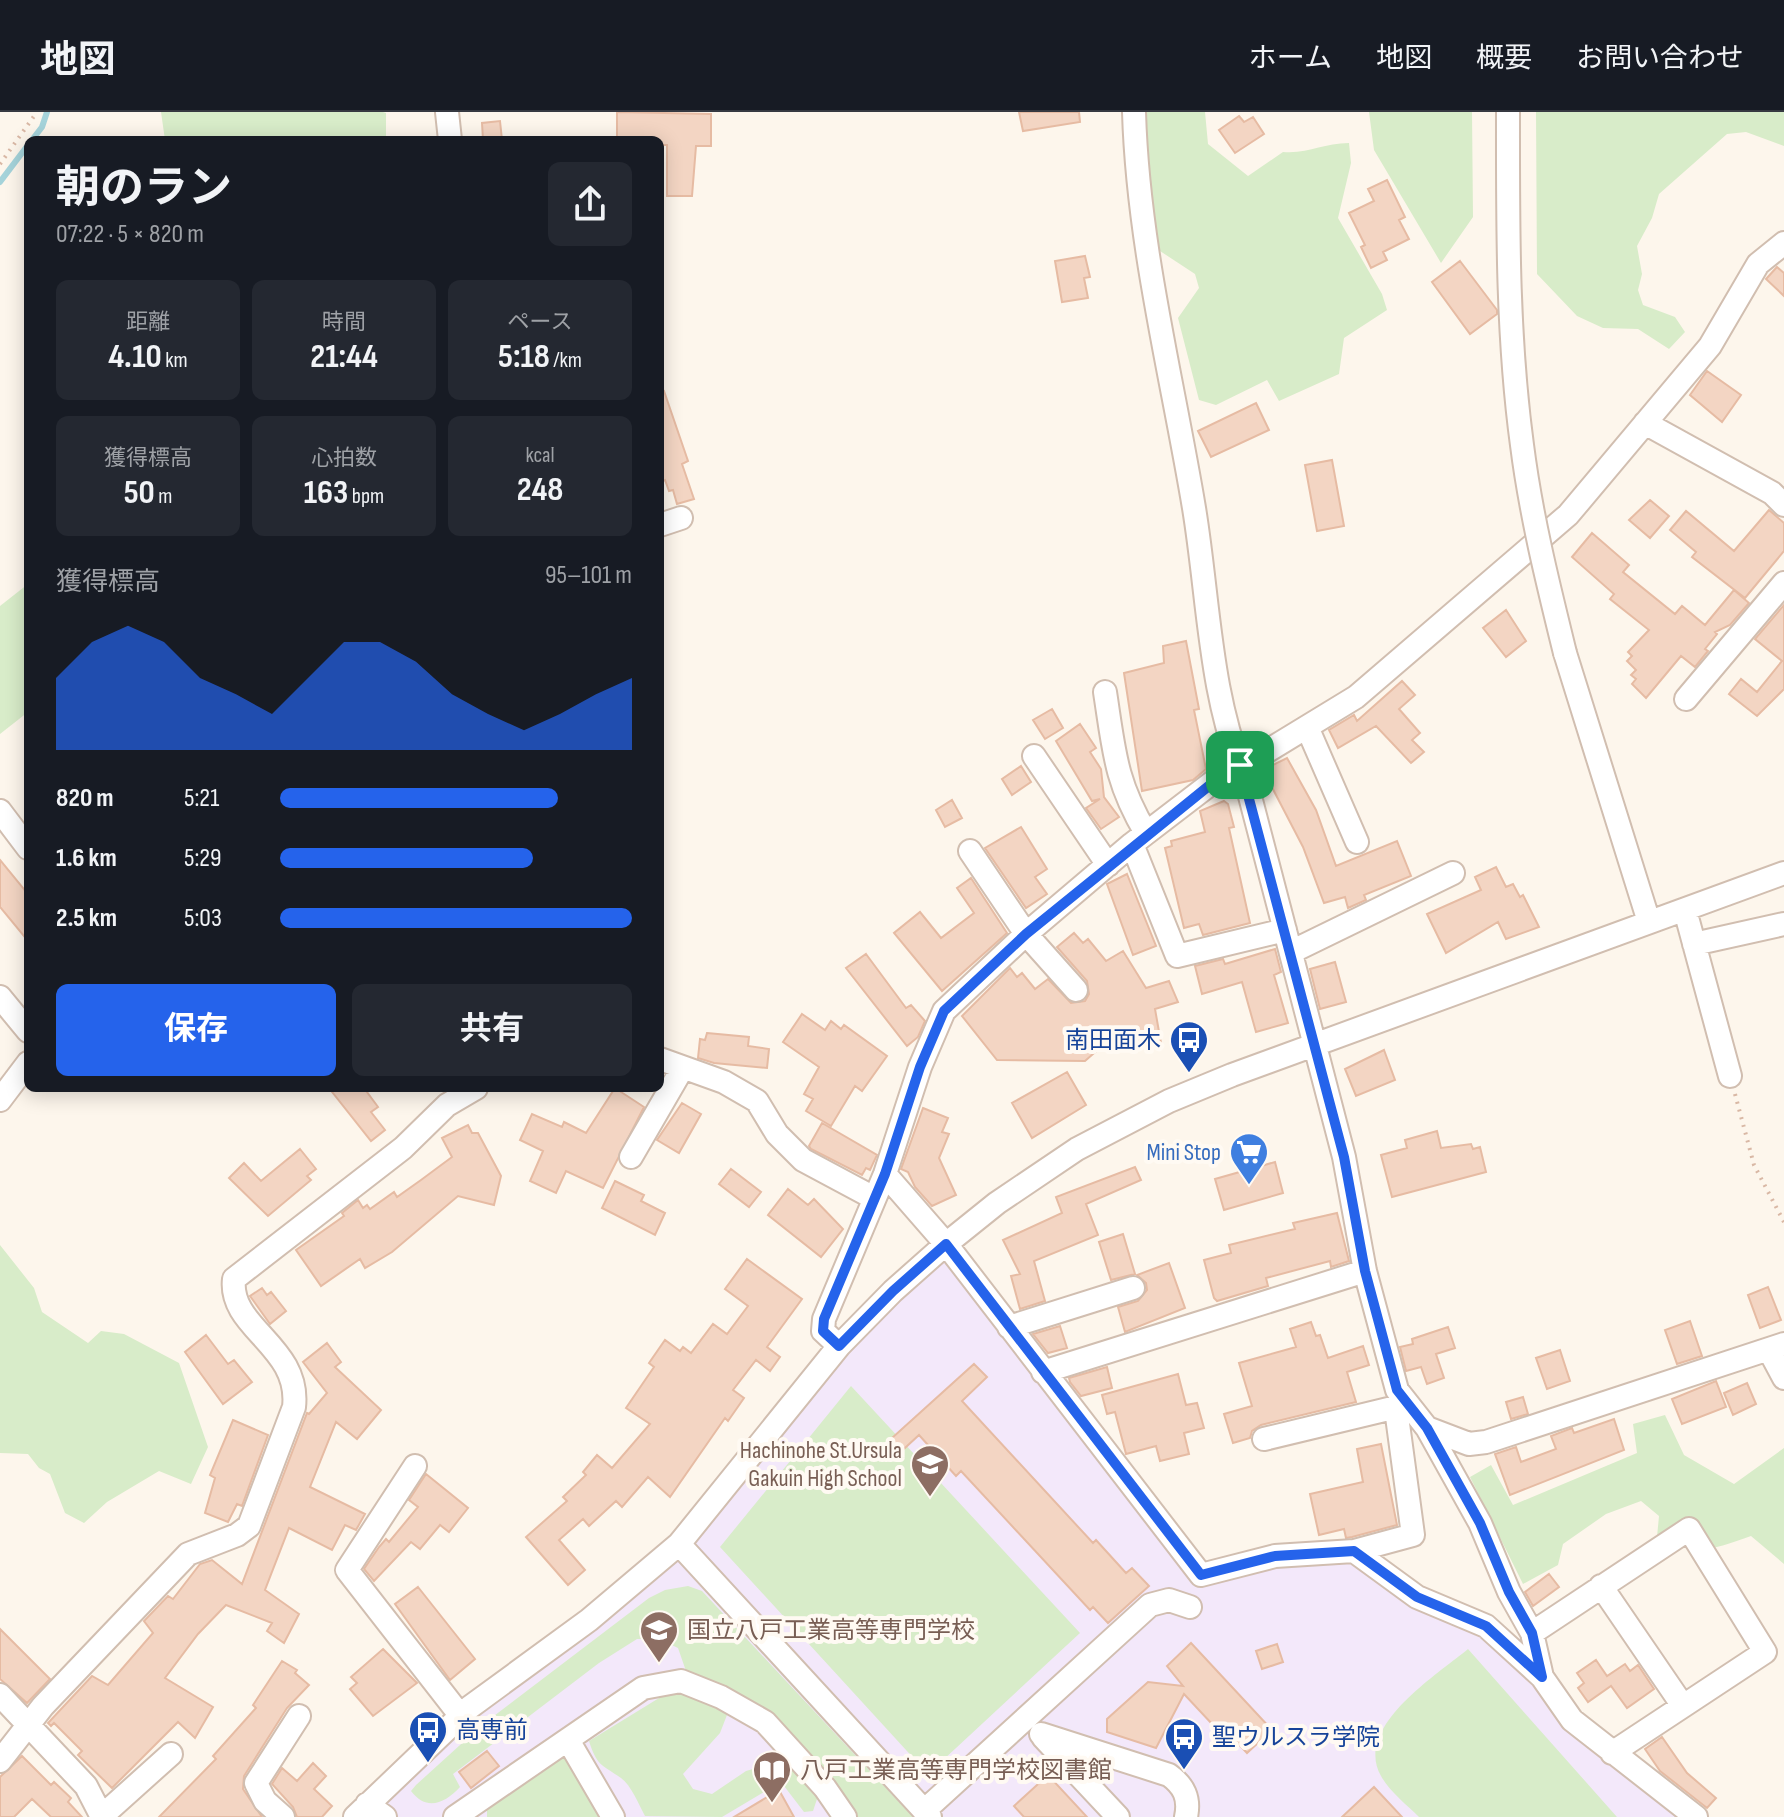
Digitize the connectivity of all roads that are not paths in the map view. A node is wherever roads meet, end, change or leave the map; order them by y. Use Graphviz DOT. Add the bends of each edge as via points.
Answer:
graph roads {
  1 [pos="447,112"];
  2 [pos="458,112"];
  3 [pos="1134,112"];
  4 [pos="1508,112"];
  5 [pos="450,136"];
  6 [pos="1784,243"];
  7 [pos="1645,423"];
  8 [pos="1784,505"];
  9 [pos="1784,583"];
  10 [pos="1105,692"];
  11 [pos="1686,699"];
  12 [pos="1307,727"];
  13 [pos="1034,756"];
  14 [pos="1240,765"];
  15 [pos="0,811"];
  16 [pos="1139,839"];
  17 [pos="1357,842"];
  18 [pos="24,843"];
  19 [pos="970,851"];
  20 [pos="1108,865"];
  21 [pos="1453,873"];
  22 [pos="1784,873"];
  23 [pos="1685,910"];
  24 [pos="1649,922"];
  25 [pos="1784,924"];
  26 [pos="1026,934"];
  27 [pos="1288,941"];
  28 [pos="1694,944"];
  29 [pos="1076,990"];
  30 [pos="0,997"];
  31 [pos="24,1026"];
  32 [pos="1316,1046"];
  33 [pos="664,1061"];
  34 [pos="24,1068"];
  35 [pos="682,1069"];
  36 [pos="1730,1076"];
  37 [pos="469,1092"];
  38 [pos="0,1100"];
  39 [pos="631,1157"];
  40 [pos="885,1174"];
  41 [pos="874,1198"];
  42 [pos="946,1244"];
  43 [pos="1365,1271"];
  44 [pos="1133,1288"];
  45 [pos="1009,1327"];
  46 [pos="839,1346"];
  47 [pos="1777,1347"];
  48 [pos="1043,1372"];
  49 [pos="1784,1378"];
  50 [pos="1401,1407"];
  51 [pos="1427,1428"];
  52 [pos="1264,1439"];
  53 [pos="415,1466"];
  54 [pos="679,1544"];
  55 [pos="1354,1551"];
  56 [pos="1601,1586"];
  57 [pos="1190,1607"];
  58 [pos="1532,1633"];
  59 [pos="1542,1677"];
  60 [pos="0,1695"];
  61 [pos="1683,1706"];
  62 [pos="460,1715"];
  63 [pos="299,1716"];
  64 [pos="27,1725"];
  65 [pos="1033,1726"];
  66 [pos="568,1740"];
  67 [pos="1612,1753"];
  68 [pos="171,1754"];
  69 [pos="0,1761"];
  70 [pos="369,1813"];
  71 [pos="927,1814"];
  72 [pos="102,1817"];
  73 [pos="283,1817"];
  74 [pos="455,1817"];
  75 [pos="613,1817"];
  76 [pos="845,1817"];
  77 [pos="1118,1817"];
  78 [pos="1186,1817"];
  79 [pos="1696,1817"];
  1 -- 2 [label="street"];
  1 -- 5 [label="street"];
  3 -- 14 [label="street" via="1146,256 1179,418 1213,656"];
  4 -- 24 [label="street, bridge" via="1510,333 1540,550 1565,653"];
  6 -- 7 [label="street" via="1758,264 1710,346"];
  7 -- 8 [label="street" via="1772,493"];
  7 -- 12 [label="street" via="1568,515 1356,697"];
  9 -- 11 [label="street"];
  10 -- 16 [label="street" via="1119,780"];
  12 -- 14 [label="street"];
  12 -- 17 [label="street"];
  13 -- 20 [label="street"];
  14 -- 16 [label="street"];
  14 -- 27 [label="street"];
  15 -- 18 [label="street"];
  16 -- 20 [label="street"];
  16 -- 27 [label="street" via="1177,956"];
  19 -- 26 [label="street"];
  20 -- 26 [label="street"];
  21 -- 27 [label="street"];
  22 -- 23 [label="street"];
  23 -- 24 [label="street"];
  23 -- 28 [label="street"];
  24 -- 32 [label="street"];
  25 -- 28 [label="street"];
  26 -- 29 [label="street"];
  26 -- 40 [label="street" via="944,1011"];
  27 -- 32 [label="street"];
  28 -- 36 [label="street"];
  30 -- 31 [label="street"];
  32 -- 42 [label="street" via="1169,1101 1077,1149"];
  32 -- 43 [label="street"];
  33 -- 35 [label="street"];
  34 -- 38 [label="street"];
  35 -- 39 [label="street"];
  35 -- 41 [label="street" via="724,1082 757,1101 777,1134 803,1160"];
  37 -- 64 [label="street" via="234,1279 238,1306 284,1361 296,1386 294,1407 249,1526 188,1554"];
  40 -- 41 [label="street"];
  40 -- 42 [label="street"];
  41 -- 46 [label="street" via="824,1319 823,1331"];
  42 -- 45 [label="street"];
  42 -- 46 [label="street"];
  43 -- 48 [label="street"];
  43 -- 50 [label="street"];
  44 -- 45 [label="street"];
  45 -- 48 [label="street"];
  46 -- 54 [label="street"];
  47 -- 49 [label="street"];
  47 -- 51 [label="street" via="1486,1442 1469,1444"];
  48 -- 55 [label="street" via="1201,1575 1275,1556"];
  50 -- 51 [label="street"];
  50 -- 52 [label="street"];
  50 -- 55 [label="street" via="1413,1535"];
  51 -- 58 [label="street"];
  53 -- 62 [label="street" via="347,1570"];
  54 -- 62 [label="street" via="589,1620"];
  54 -- 71 [label="street"];
  55 -- 59 [label="street" via="1417,1597 1486,1626"];
  56 -- 58 [label="street"];
  56 -- 61 [label="street"];
  56 -- 61 [label="street" via="1689,1529 1765,1652"];
  57 -- 65 [label="street" via="1169,1600 1150,1605"];
  58 -- 59 [label="street"];
  59 -- 67 [label="street" via="1572,1720"];
  60 -- 64 [label="street"];
  61 -- 67 [label="street"];
  62 -- 70 [label="street"];
  63 -- 73 [label="street" via="256,1783 265,1801"];
  64 -- 69 [label="street"];
  64 -- 72 [label="street" via="86,1786"];
  65 -- 71 [label="street"];
  65 -- 77 [label="street"];
  65 -- 78 [label="street" via="1169,1775 1186,1795"];
  66 -- 74 [label="street"];
  66 -- 75 [label="street"];
  66 -- 76 [label="street" via="643,1688 681,1681 765,1722"];
  67 -- 79 [label="street"];
  68 -- 72 [label="street"];
}
